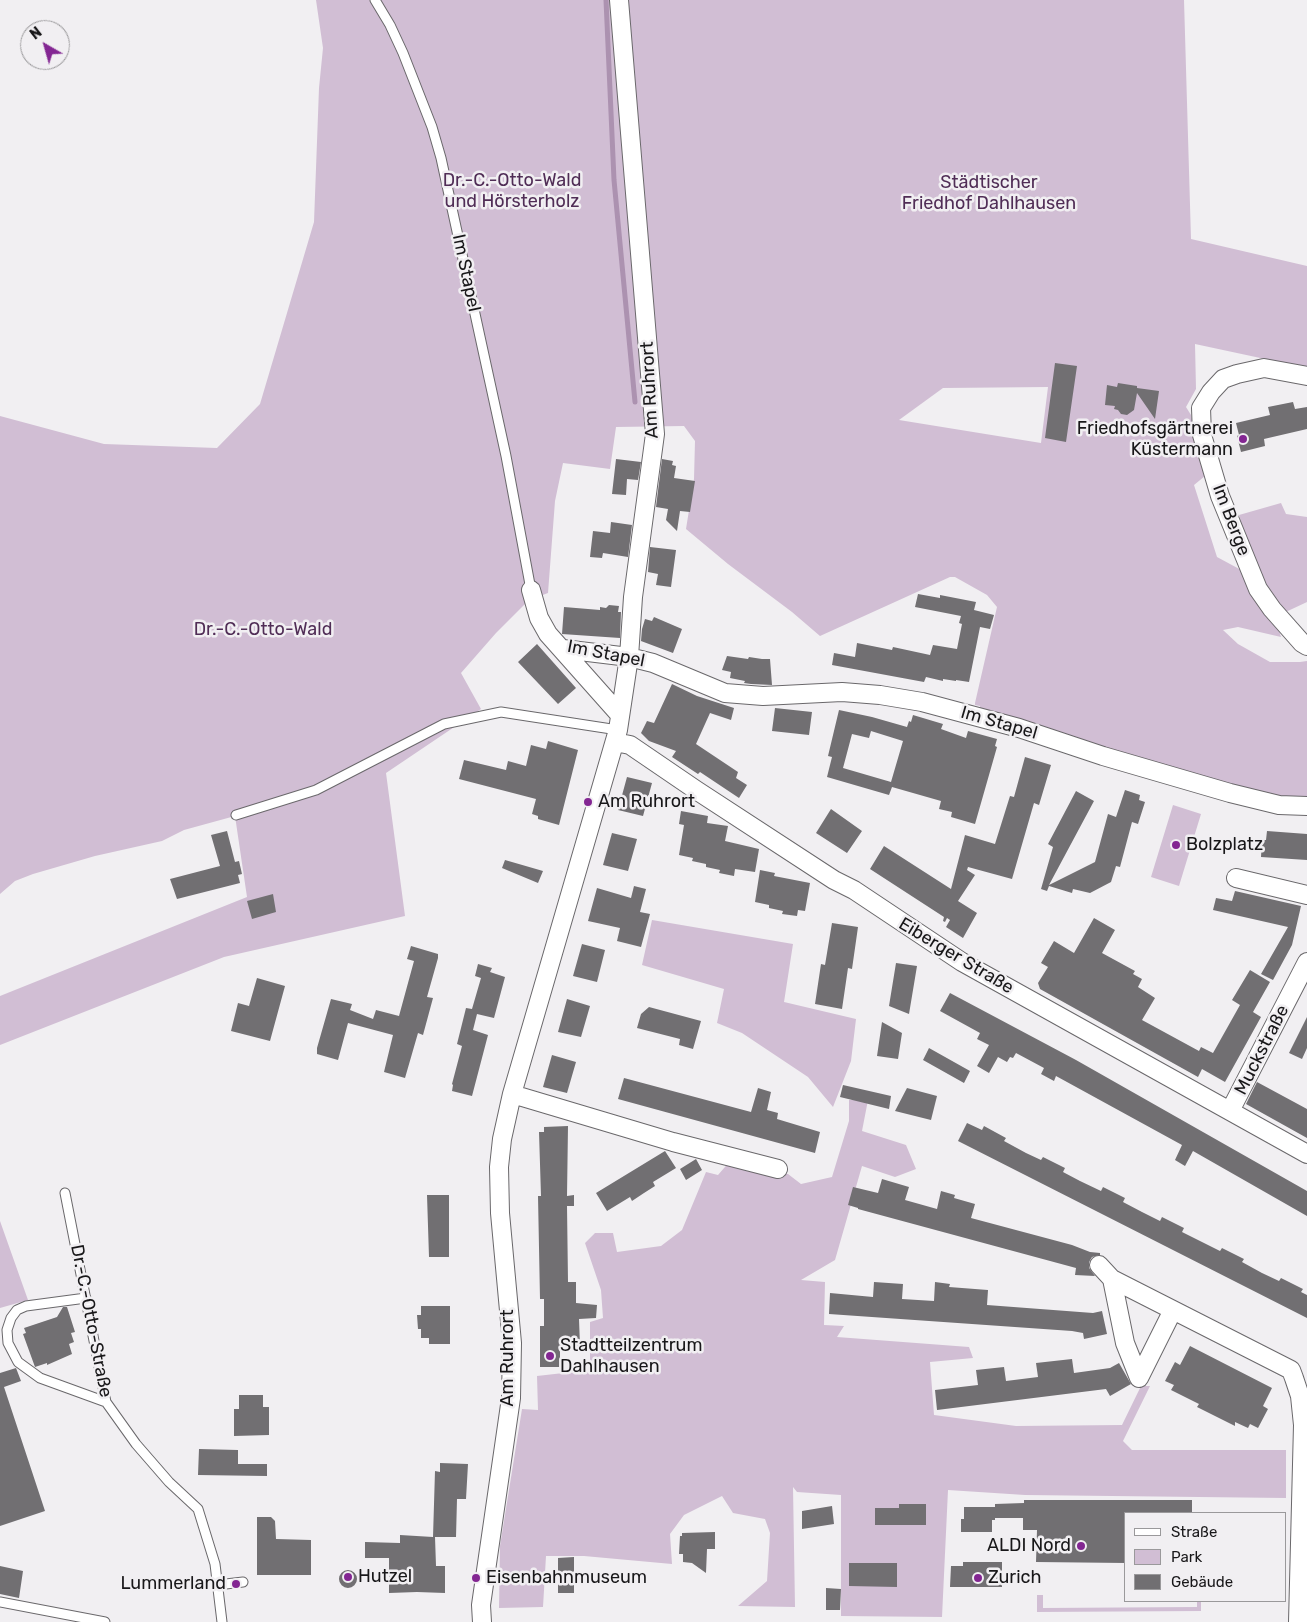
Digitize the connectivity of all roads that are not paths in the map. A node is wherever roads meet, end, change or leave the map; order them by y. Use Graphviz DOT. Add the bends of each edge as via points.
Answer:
graph roads {
  1 [pos="375,0"];
  2 [pos="619,0"];
  3 [pos="1307,376"];
  4 [pos="531,590"];
  5 [pos="1307,646"];
  6 [pos="562,649"];
  7 [pos="629,657"];
  8 [pos="618,729"];
  9 [pos="1307,806"];
  10 [pos="236,816"];
  11 [pos="1236,878"];
  12 [pos="1307,896"];
  13 [pos="1307,962"];
  14 [pos="512,1094"];
  15 [pos="1230,1111"];
  16 [pos="1307,1154"];
  17 [pos="778,1169"];
  18 [pos="66,1193"];
  19 [pos="1099,1265"];
  20 [pos="1112,1278"];
  21 [pos="86,1298"];
  22 [pos="1173,1310"];
  23 [pos="106,1402"];
  24 [pos="243,1582"];
  25 [pos="218,1585"];
  26 [pos="0,1602"];
  27 [pos="105,1622"];
  28 [pos="222,1622"];
  29 [pos="482,1622"];
  30 [pos="1298,1622"];
  1 -- 4 [label="lane, Im Stapel" via="403,53 441,158 506,456"];
  2 -- 7 [label="street, Am Ruhrort" via="656,434 633,597"];
  3 -- 5 [label="street, Im Berge" via="1264,368 1237,374 1223,380 1202,408 1202,435 1220,496 1258,589"];
  4 -- 6 [label="street, Im Stapel" via="542,625"];
  6 -- 7 [label="street, Im Stapel"];
  6 -- 8 [label="street, Eiberger Straße"];
  7 -- 8 [label="street, Am Ruhrort"];
  7 -- 9 [label="street, Im Stapel" via="653,663 725,693 763,696 842,692 922,702 1019,728 1230,793 1279,805"];
  8 -- 10 [label="lane" via="501,712 444,724 316,790"];
  8 -- 14 [label="street, Am Ruhrort"];
  8 -- 15 [label="street, Eiberger Straße" via="630,745 696,790 962,962"];
  11 -- 12 [label="street"];
  13 -- 15 [label="street, Muckstraße"];
  14 -- 17 [label="street" via="673,1142"];
  14 -- 29 [label="street, Am Ruhrort" via="502,1139 500,1167 500,1213 512,1343 511,1398 481,1605"];
  15 -- 16 [label="street, Eiberger Straße"];
  18 -- 21 [label="lane, Dr.-C.-Otto-Straße"];
  19 -- 20 [label="street"];
  20 -- 22 [label="street"];
  20 -- 22 [label="street" via="1113,1325 1125,1343 1130,1371 1139,1378"];
  21 -- 23 [label="lane, Dr.-C.-Otto-Straße"];
  21 -- 23 [label="lane" via="17,1310 7,1330 8,1343 18,1362 40,1378"];
  22 -- 30 [label="street" via="1291,1370 1300,1396 1302,1425"];
  23 -- 25 [label="lane, Dr.-C.-Otto-Straße" via="136,1444 198,1509"];
  24 -- 25 [label="lane"];
  25 -- 28 [label="lane, Dr.-C.-Otto-Straße"];
  26 -- 27 [label="lane"];
}
